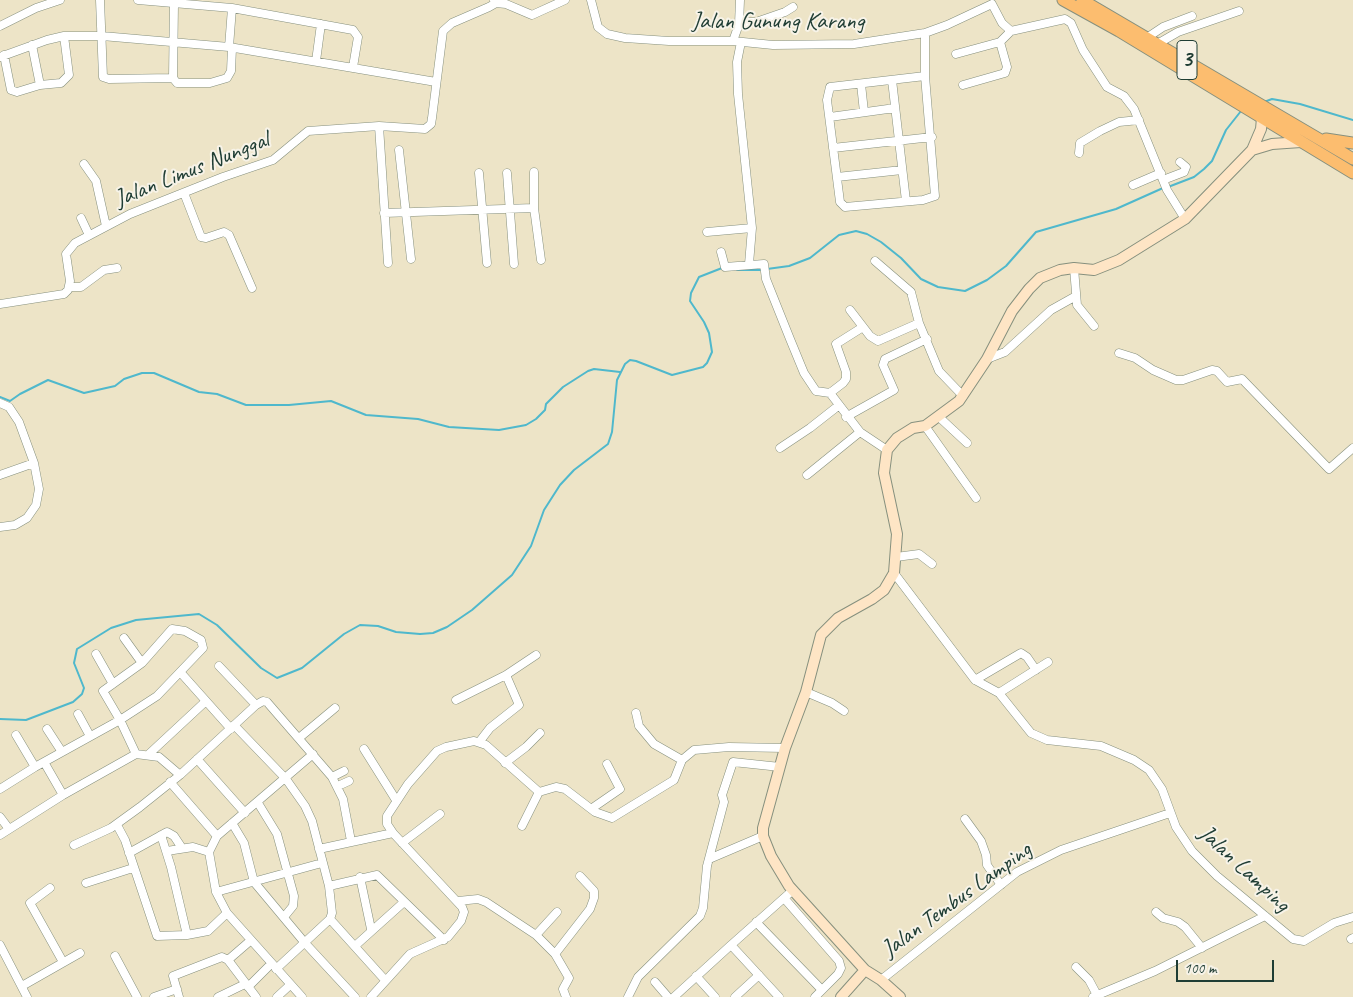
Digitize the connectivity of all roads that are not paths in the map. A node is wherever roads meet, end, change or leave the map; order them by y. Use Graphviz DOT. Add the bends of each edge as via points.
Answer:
graph roads {
  1 [pos="60,0"];
  2 [pos="100,0"];
  3 [pos="138,0"];
  4 [pos="565,0"];
  5 [pos="591,0"];
  6 [pos="740,0"];
  7 [pos="1062,0"];
  8 [pos="1082,0"];
  9 [pos="495,1"];
  10 [pos="995,2"];
  11 [pos="174,4"];
  12 [pos="792,7"];
  13 [pos="232,8"];
  14 [pos="1239,11"];
  15 [pos="1087,13"];
  16 [pos="1192,16"];
  17 [pos="739,22"];
  18 [pos="1071,23"];
  19 [pos="321,24"];
  20 [pos="0,26"];
  21 [pos="1010,31"];
  22 [pos="925,32"];
  23 [pos="64,36"];
  24 [pos="102,36"];
  25 [pos="1148,37"];
  26 [pos="174,41"];
  27 [pos="737,41"];
  28 [pos="1000,42"];
  29 [pos="1159,43"];
  30 [pos="32,45"];
  31 [pos="230,48"];
  32 [pos="956,54"];
  33 [pos="2,56"];
  34 [pos="316,61"];
  35 [pos="352,67"];
  36 [pos="925,76"];
  37 [pos="173,78"];
  38 [pos="892,80"];
  39 [pos="436,82"];
  40 [pos="861,84"];
  41 [pos="40,85"];
  42 [pos="963,85"];
  43 [pos="895,108"];
  44 [pos="864,112"];
  45 [pos="1258,115"];
  46 [pos="830,117"];
  47 [pos="1139,120"];
  48 [pos="379,126"];
  49 [pos="1310,134"];
  50 [pos="932,137"];
  51 [pos="900,139"];
  52 [pos="1301,142"];
  53 [pos="1353,143"];
  54 [pos="833,148"];
  55 [pos="399,150"];
  56 [pos="1252,150"];
  57 [pos="1079,153"];
  58 [pos="1353,159"];
  59 [pos="1180,162"];
  60 [pos="84,164"];
  61 [pos="902,170"];
  62 [pos="534,172"];
  63 [pos="508,173"];
  64 [pos="1353,173"];
  65 [pos="479,174"];
  66 [pos="837,177"];
  67 [pos="1164,182"];
  68 [pos="1133,185"];
  69 [pos="184,193"];
  70 [pos="906,201"];
  71 [pos="534,208"];
  72 [pos="509,209"];
  73 [pos="483,210"];
  74 [pos="407,212"];
  75 [pos="384,213"];
  76 [pos="81,218"];
  77 [pos="1186,219"];
  78 [pos="106,226"];
  79 [pos="752,228"];
  80 [pos="707,232"];
  81 [pos="89,235"];
  82 [pos="721,252"];
  83 [pos="411,258"];
  84 [pos="541,260"];
  85 [pos="875,261"];
  86 [pos="388,263"];
  87 [pos="487,263"];
  88 [pos="514,264"];
  89 [pos="749,264"];
  90 [pos="117,268"];
  91 [pos="1074,268"];
  92 [pos="70,287"];
  93 [pos="252,288"];
  94 [pos="1076,296"];
  95 [pos="0,304"];
  96 [pos="850,310"];
  97 [pos="919,323"];
  98 [pos="1094,326"];
  99 [pos="863,327"];
  100 [pos="927,339"];
  101 [pos="1119,354"];
  102 [pos="988,357"];
  103 [pos="830,393"];
  104 [pos="963,396"];
  105 [pos="0,403"];
  106 [pos="838,406"];
  107 [pos="846,417"];
  108 [pos="940,417"];
  109 [pos="925,426"];
  110 [pos="860,432"];
  111 [pos="967,443"];
  112 [pos="780,448"];
  113 [pos="1353,448"];
  114 [pos="887,450"];
  115 [pos="34,463"];
  116 [pos="807,474"];
  117 [pos="0,475"];
  118 [pos="976,498"];
  119 [pos="0,527"];
  120 [pos="896,557"];
  121 [pos="932,564"];
  122 [pos="894,573"];
  123 [pos="124,638"];
  124 [pos="96,654"];
  125 [pos="536,655"];
  126 [pos="1048,662"];
  127 [pos="142,663"];
  128 [pos="219,666"];
  129 [pos="1036,670"];
  130 [pos="181,673"];
  131 [pos="506,675"];
  132 [pos="976,680"];
  133 [pos="113,684"];
  134 [pos="806,692"];
  135 [pos="999,693"];
  136 [pos="456,700"];
  137 [pos="206,701"];
  138 [pos="256,705"];
  139 [pos="335,708"];
  140 [pos="844,711"];
  141 [pos="636,713"];
  142 [pos="78,714"];
  143 [pos="120,720"];
  144 [pos="233,727"];
  145 [pos="48,729"];
  146 [pos="540,733"];
  147 [pos="16,735"];
  148 [pos="90,736"];
  149 [pos="299,738"];
  150 [pos="480,742"];
  151 [pos="785,748"];
  152 [pos="364,749"];
  153 [pos="62,752"];
  154 [pos="136,754"];
  155 [pos="149,754"];
  156 [pos="313,754"];
  157 [pos="197,760"];
  158 [pos="682,760"];
  159 [pos="44,762"];
  160 [pos="505,763"];
  161 [pos="607,764"];
  162 [pos="35,767"];
  163 [pos="780,768"];
  164 [pos="344,771"];
  165 [pos="180,774"];
  166 [pos="332,777"];
  167 [pos="286,779"];
  168 [pos="349,781"];
  169 [pos="170,782"];
  170 [pos="338,786"];
  171 [pos="0,789"];
  172 [pos="539,792"];
  173 [pos="63,796"];
  174 [pos="396,800"];
  175 [pos="258,803"];
  176 [pos="591,809"];
  177 [pos="245,813"];
  178 [pos="1170,813"];
  179 [pos="440,814"];
  180 [pos="0,817"];
  181 [pos="965,819"];
  182 [pos="232,823"];
  183 [pos="117,825"];
  184 [pos="522,826"];
  185 [pos="9,829"];
  186 [pos="393,833"];
  187 [pos="0,835"];
  188 [pos="160,835"];
  189 [pos="217,836"];
  190 [pos="763,836"];
  191 [pos="352,841"];
  192 [pos="402,843"];
  193 [pos="74,845"];
  194 [pos="182,848"];
  195 [pos="319,849"];
  196 [pos="167,851"];
  197 [pos="209,852"];
  198 [pos="130,853"];
  199 [pos="709,859"];
  200 [pos="322,863"];
  201 [pos="133,868"];
  202 [pos="288,872"];
  203 [pos="580,876"];
  204 [pos="360,877"];
  205 [pos="254,882"];
  206 [pos="86,883"];
  207 [pos="1001,885"];
  208 [pos="328,886"];
  209 [pos="50,888"];
  210 [pos="793,890"];
  211 [pos="216,892"];
  212 [pos="784,898"];
  213 [pos="458,901"];
  214 [pos="404,902"];
  215 [pos="557,912"];
  216 [pos="1156,912"];
  217 [pos="227,913"];
  218 [pos="1265,916"];
  219 [pos="284,917"];
  220 [pos="1353,917"];
  221 [pos="330,919"];
  222 [pos="756,922"];
  223 [pos="371,929"];
  224 [pos="187,935"];
  225 [pos="536,936"];
  226 [pos="444,940"];
  227 [pos="250,941"];
  228 [pos="305,943"];
  229 [pos="0,945"];
  230 [pos="731,945"];
  231 [pos="354,946"];
  232 [pos="1202,948"];
  233 [pos="80,953"];
  234 [pos="555,954"];
  235 [pos="115,956"];
  236 [pos="228,960"];
  237 [pos="63,962"];
  238 [pos="274,966"];
  239 [pos="1076,967"];
  240 [pos="865,970"];
  241 [pos="696,976"];
  242 [pos="759,976"];
  243 [pos="385,980"];
  244 [pos="881,980"];
  245 [pos="654,982"];
  246 [pos="246,985"];
  247 [pos="290,985"];
  248 [pos="22,986"];
  249 [pos="822,990"];
  250 [pos="178,993"];
  251 [pos="232,994"];
  252 [pos="1095,996"];
  253 [pos="27,997"];
  254 [pos="137,997"];
  255 [pos="154,997"];
  256 [pos="218,997"];
  257 [pos="256,997"];
  258 [pos="277,997"];
  259 [pos="302,997"];
  260 [pos="355,997"];
  261 [pos="372,997"];
  262 [pos="566,997"];
  263 [pos="628,997"];
  264 [pos="668,997"];
  265 [pos="674,997"];
  266 [pos="715,997"];
  267 [pos="735,997"];
  268 [pos="779,997"];
  269 [pos="814,997"];
  270 [pos="841,997"];
  271 [pos="900,997"];
  1 -- 20 [label="street"];
  2 -- 24 [label="street"];
  3 -- 11 [label="street"];
  4 -- 9 [label="street" via="532,15"];
  5 -- 27 [label="street, Jalan Gunung Karang" via="598,27 608,34 669,41"];
  6 -- 17 [label="street"];
  7 -- 15 [label="main road, 3"];
  8 -- 25 [label="main road, 3"];
  9 -- 39 [label="street, Jalan Limus Nunggal" via="444,28"];
  10 -- 21 [label="street, Jalan Gunung Karang" via="1002,23"];
  10 -- 22 [label="street, Jalan Gunung Karang"];
  11 -- 13 [label="street"];
  11 -- 26 [label="street"];
  12 -- 17 [label="street" via="756,22"];
  13 -- 19 [label="street"];
  13 -- 31 [label="street"];
  14 -- 29 [label="street" via="1178,32"];
  15 -- 18 [label="street"];
  15 -- 45 [label="main road, 3"];
  16 -- 25 [label="street" via="1163,26"];
  17 -- 27 [label="street"];
  18 -- 21 [label="street" via="1061,19"];
  18 -- 47 [label="street" via="1100,78 1110,90 1128,99"];
  19 -- 34 [label="street"];
  19 -- 35 [label="street" via="353,30 358,34"];
  21 -- 28 [label="street"];
  22 -- 27 [label="street, Jalan Gunung Karang" via="854,44 772,45"];
  22 -- 36 [label="street"];
  23 -- 24 [label="street"];
  23 -- 30 [label="street"];
  23 -- 41 [label="street" via="67,80"];
  24 -- 26 [label="street"];
  24 -- 37 [label="street" via="103,77"];
  25 -- 29 [label="main road, 3"];
  26 -- 31 [label="street"];
  26 -- 37 [label="street"];
  27 -- 79 [label="street" via="738,94"];
  28 -- 32 [label="street"];
  28 -- 42 [label="street" via="1007,67 1005,73"];
  29 -- 49 [label="main road, 3"];
  30 -- 33 [label="street"];
  30 -- 41 [label="street"];
  31 -- 34 [label="street"];
  31 -- 37 [label="street" via="231,71 227,78 210,83 179,84"];
  33 -- 41 [label="street" via="11,90 16,92"];
  34 -- 35 [label="street"];
  35 -- 39 [label="street"];
  36 -- 38 [label="street"];
  36 -- 50 [label="street"];
  38 -- 40 [label="street"];
  38 -- 43 [label="street"];
  39 -- 48 [label="street, Jalan Limus Nunggal" via="428,127 421,130"];
  40 -- 44 [label="street"];
  40 -- 46 [label="street" via="830,87 827,100"];
  43 -- 44 [label="street"];
  43 -- 51 [label="street"];
  44 -- 46 [label="street"];
  45 -- 52 [label="main road, 3"];
  45 -- 56 [label="main road" via="1261,129"];
  46 -- 54 [label="street"];
  47 -- 57 [label="street" via="1119,122 1100,131 1080,143"];
  47 -- 67 [label="street"];
  48 -- 69 [label="street, Jalan Limus Nunggal" via="308,131 280,157"];
  48 -- 75 [label="street"];
  49 -- 53 [label="main road"];
  49 -- 58 [label="main road, 3"];
  50 -- 51 [label="street"];
  50 -- 70 [label="street" via="936,194 933,198"];
  51 -- 54 [label="street"];
  51 -- 61 [label="street"];
  52 -- 56 [label="main road" via="1272,144"];
  52 -- 64 [label="main road, 3"];
  54 -- 66 [label="street"];
  55 -- 74 [label="street"];
  56 -- 77 [label="main road"];
  59 -- 67 [label="street" via="1186,167 1184,172"];
  60 -- 78 [label="street" via="96,181"];
  61 -- 66 [label="street"];
  61 -- 70 [label="street"];
  62 -- 71 [label="street"];
  63 -- 72 [label="street"];
  65 -- 73 [label="street"];
  66 -- 70 [label="street" via="840,202 847,208"];
  67 -- 68 [label="street"];
  67 -- 77 [label="street"];
  69 -- 78 [label="street, Jalan Limus Nunggal"];
  69 -- 93 [label="street" via="201,237 224,232 229,235"];
  71 -- 72 [label="street"];
  71 -- 84 [label="street"];
  72 -- 73 [label="street"];
  72 -- 88 [label="street"];
  73 -- 74 [label="street"];
  73 -- 87 [label="street"];
  74 -- 75 [label="street"];
  74 -- 83 [label="street"];
  75 -- 86 [label="street"];
  76 -- 81 [label="street"];
  77 -- 91 [label="main road" via="1108,265 1094,270"];
  78 -- 81 [label="street, Jalan Limus Nunggal"];
  79 -- 80 [label="street"];
  79 -- 89 [label="street"];
  81 -- 92 [label="street, Jalan Limus Nunggal" via="67,251"];
  82 -- 89 [label="street" via="725,267"];
  85 -- 97 [label="street" via="911,292"];
  89 -- 103 [label="street" via="762,263 764,266 766,279 804,373 814,389"];
  90 -- 92 [label="street" via="104,270 81,287"];
  91 -- 94 [label="street"];
  91 -- 102 [label="main road" via="1053,272 1035,282 1008,318"];
  92 -- 95 [label="street" via="60,295"];
  94 -- 98 [label="street" via="1081,312"];
  94 -- 102 [label="street" via="1051,310 1005,352"];
  96 -- 99 [label="street"];
  97 -- 99 [label="street" via="882,341 873,338"];
  97 -- 100 [label="street"];
  99 -- 103 [label="street" via="836,344 847,376"];
  100 -- 104 [label="street" via="939,371"];
  100 -- 107 [label="street" via="885,359 884,365 894,390"];
  101 -- 113 [label="street" via="1135,358 1152,370 1176,380 1212,370 1218,371 1227,382 1242,379 1328,469"];
  102 -- 104 [label="main road"];
  103 -- 106 [label="street"];
  104 -- 108 [label="main road"];
  105 -- 115 [label="street" via="7,405 17,417"];
  106 -- 107 [label="street"];
  106 -- 112 [label="street"];
  107 -- 110 [label="street"];
  108 -- 109 [label="main road"];
  108 -- 111 [label="street"];
  109 -- 114 [label="main road" via="906,432"];
  109 -- 118 [label="street"];
  110 -- 114 [label="street"];
  110 -- 116 [label="street"];
  114 -- 120 [label="main road" via="883,469 897,534"];
  115 -- 117 [label="street"];
  115 -- 119 [label="street" via="39,489 34,511 22,522"];
  120 -- 121 [label="street" via="919,554"];
  120 -- 122 [label="main road"];
  122 -- 132 [label="street, Jalan Lamping"];
  122 -- 134 [label="main road" via="888,585 876,596 824,630"];
  123 -- 127 [label="street"];
  124 -- 133 [label="street"];
  125 -- 131 [label="street"];
  126 -- 129 [label="street"];
  127 -- 130 [label="street" via="174,628 193,634 201,640 203,648"];
  127 -- 133 [label="street"];
  128 -- 138 [label="street"];
  129 -- 132 [label="street" via="1021,653"];
  129 -- 135 [label="street"];
  130 -- 137 [label="street"];
  130 -- 143 [label="street" via="157,696"];
  131 -- 136 [label="street"];
  131 -- 150 [label="street" via="519,704 490,728"];
  132 -- 135 [label="street, Jalan Lamping"];
  133 -- 143 [label="street" via="103,693"];
  134 -- 140 [label="street"];
  134 -- 151 [label="main road"];
  135 -- 178 [label="street, Jalan Lamping" via="1024,726 1039,738 1101,746 1142,765 1158,782"];
  137 -- 144 [label="street"];
  137 -- 155 [label="street"];
  138 -- 144 [label="street"];
  138 -- 149 [label="street" via="267,702"];
  139 -- 149 [label="street"];
  141 -- 158 [label="street" via="639,726 654,744"];
  142 -- 148 [label="street"];
  143 -- 148 [label="street"];
  143 -- 154 [label="street"];
  144 -- 157 [label="street"];
  144 -- 167 [label="street"];
  145 -- 153 [label="street"];
  146 -- 160 [label="street"];
  147 -- 162 [label="street"];
  148 -- 153 [label="street"];
  149 -- 156 [label="street"];
  150 -- 160 [label="street" via="489,746"];
  150 -- 174 [label="street" via="446,747 437,752"];
  151 -- 158 [label="street" via="698,749"];
  151 -- 163 [label="main road"];
  152 -- 174 [label="street"];
  153 -- 159 [label="street"];
  154 -- 155 [label="street"];
  154 -- 173 [label="street"];
  155 -- 165 [label="street" via="160,757"];
  156 -- 166 [label="street"];
  156 -- 167 [label="street"];
  157 -- 165 [label="street"];
  157 -- 177 [label="street"];
  158 -- 176 [label="street" via="674,780 615,817 606,817"];
  159 -- 162 [label="street"];
  159 -- 173 [label="street"];
  160 -- 172 [label="street"];
  161 -- 176 [label="street" via="620,789"];
  162 -- 171 [label="street"];
  163 -- 190 [label="main road" via="764,821"];
  163 -- 199 [label="street" via="733,762 722,795 724,802"];
  164 -- 166 [label="street"];
  165 -- 169 [label="street"];
  166 -- 170 [label="street"];
  167 -- 175 [label="street"];
  167 -- 195 [label="street" via="309,814"];
  168 -- 170 [label="street"];
  169 -- 183 [label="street"];
  169 -- 189 [label="street"];
  170 -- 191 [label="street"];
  172 -- 176 [label="street" via="562,788"];
  172 -- 184 [label="street"];
  173 -- 185 [label="street"];
  174 -- 186 [label="street" via="386,820"];
  175 -- 177 [label="street"];
  175 -- 202 [label="street" via="274,826"];
  177 -- 182 [label="street"];
  178 -- 207 [label="street, Jalan Tembus Lamping" via="1061,850 1018,872"];
  178 -- 218 [label="street, Jalan Lamping" via="1192,851"];
  179 -- 192 [label="street"];
  180 -- 185 [label="street"];
  181 -- 207 [label="street" via="981,841 987,865"];
  182 -- 189 [label="street"];
  182 -- 205 [label="street" via="244,842"];
  183 -- 193 [label="street"];
  183 -- 198 [label="street"];
  185 -- 187 [label="street"];
  186 -- 191 [label="street"];
  186 -- 192 [label="street"];
  188 -- 194 [label="street" via="170,832"];
  188 -- 196 [label="street"];
  188 -- 198 [label="street"];
  189 -- 197 [label="street"];
  190 -- 199 [label="street"];
  190 -- 210 [label="main road" via="771,856"];
  191 -- 195 [label="street"];
  192 -- 213 [label="street"];
  194 -- 196 [label="street"];
  194 -- 197 [label="street"];
  195 -- 200 [label="street"];
  196 -- 224 [label="street"];
  197 -- 211 [label="street"];
  198 -- 201 [label="street"];
  199 -- 263 [label="street" via="700,916 638,977"];
  200 -- 202 [label="street"];
  200 -- 208 [label="street"];
  201 -- 206 [label="street"];
  201 -- 224 [label="street" via="157,936"];
  202 -- 205 [label="street"];
  202 -- 219 [label="street" via="294,902"];
  203 -- 234 [label="street" via="594,891 594,898 590,909"];
  204 -- 208 [label="street"];
  204 -- 214 [label="street" via="377,875"];
  204 -- 223 [label="street"];
  205 -- 211 [label="street"];
  205 -- 219 [label="street"];
  207 -- 244 [label="street, Jalan Tembus Lamping"];
  208 -- 221 [label="street"];
  209 -- 237 [label="street" via="30,904"];
  210 -- 212 [label="street"];
  210 -- 240 [label="main road"];
  211 -- 217 [label="street"];
  212 -- 222 [label="street"];
  212 -- 249 [label="street" via="839,961 840,971"];
  213 -- 225 [label="street" via="478,899 486,902"];
  213 -- 226 [label="street" via="463,916"];
  214 -- 223 [label="street"];
  214 -- 226 [label="street"];
  215 -- 225 [label="street"];
  216 -- 232 [label="street" via="1185,927"];
  217 -- 224 [label="street" via="212,929"];
  217 -- 227 [label="street"];
  218 -- 220 [label="street, Jalan Lamping" via="1300,942 1334,923"];
  218 -- 232 [label="street"];
  219 -- 228 [label="street"];
  221 -- 228 [label="street"];
  221 -- 231 [label="street"];
  222 -- 230 [label="street"];
  222 -- 249 [label="street"];
  223 -- 231 [label="street"];
  225 -- 234 [label="street"];
  226 -- 243 [label="street" via="410,954"];
  227 -- 236 [label="street"];
  227 -- 238 [label="street"];
  228 -- 238 [label="street"];
  228 -- 260 [label="street"];
  229 -- 248 [label="street"];
  230 -- 241 [label="street"];
  230 -- 242 [label="street"];
  231 -- 243 [label="street"];
  232 -- 252 [label="street"];
  233 -- 237 [label="street"];
  234 -- 262 [label="street" via="569,978 562,989"];
  235 -- 254 [label="street"];
  236 -- 246 [label="street"];
  236 -- 250 [label="street" via="220,957 173,977"];
  237 -- 248 [label="street"];
  238 -- 246 [label="street"];
  238 -- 247 [label="street"];
  239 -- 252 [label="street" via="1089,980"];
  240 -- 244 [label="main road"];
  240 -- 270 [label="main road"];
  241 -- 265 [label="street"];
  241 -- 266 [label="street"];
  242 -- 267 [label="street"];
  242 -- 268 [label="street"];
  243 -- 261 [label="street"];
  244 -- 271 [label="main road"];
  245 -- 264 [label="street"];
  246 -- 251 [label="street"];
  246 -- 257 [label="street"];
  247 -- 258 [label="street"];
  247 -- 259 [label="street"];
  248 -- 253 [label="street"];
  249 -- 269 [label="street"];
  250 -- 255 [label="street"];
  251 -- 256 [label="street"];
}
